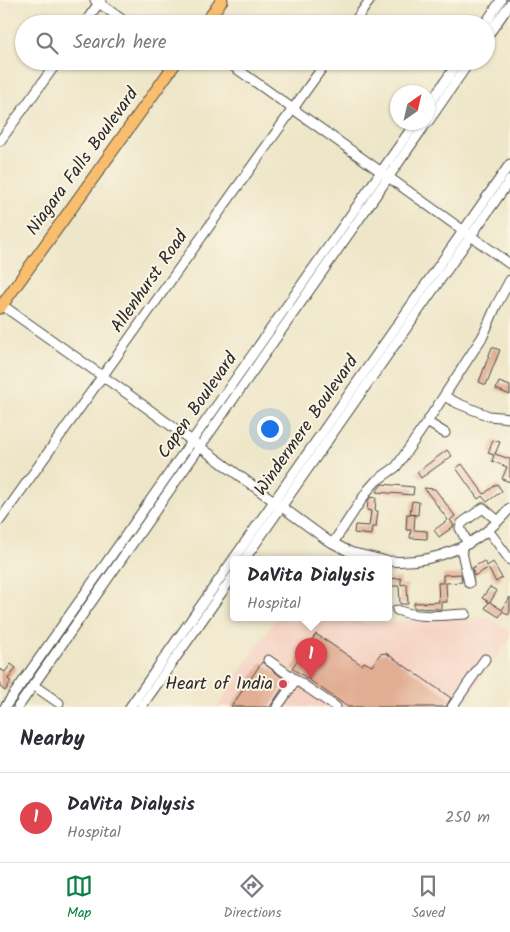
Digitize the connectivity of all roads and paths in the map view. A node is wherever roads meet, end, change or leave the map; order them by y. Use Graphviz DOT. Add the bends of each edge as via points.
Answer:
graph roads {
  1 [pos="222,0"];
  2 [pos="370,0"];
  3 [pos="501,0"];
  4 [pos="98,1"];
  5 [pos="510,4"];
  6 [pos="89,15"];
  7 [pos="116,15"];
  8 [pos="211,15"];
  9 [pos="359,15"];
  10 [pos="491,15"];
  11 [pos="495,25"];
  12 [pos="52,70"];
  13 [pos="171,70"];
  14 [pos="239,70"];
  15 [pos="321,70"];
  16 [pos="452,70"];
  17 [pos="464,70"];
  18 [pos="435,96"];
  19 [pos="293,109"];
  20 [pos="435,111"];
  21 [pos="411,130"];
  22 [pos="421,130"];
  23 [pos="0,142"];
  24 [pos="510,164"];
  25 [pos="385,174"];
  26 [pos="510,180"];
  27 [pos="467,233"];
  28 [pos="510,264"];
  29 [pos="510,280"];
  30 [pos="1,307"];
  31 [pos="103,376"];
  32 [pos="444,396"];
  33 [pos="510,418"];
  34 [pos="427,422"];
  35 [pos="445,433"];
  36 [pos="196,444"];
  37 [pos="278,503"];
  38 [pos="510,508"];
  39 [pos="0,520"];
  40 [pos="498,521"];
  41 [pos="488,530"];
  42 [pos="333,544"];
  43 [pos="464,546"];
  44 [pos="241,556"];
  45 [pos="246,556"];
  46 [pos="364,556"];
  47 [pos="510,560"];
  48 [pos="392,561"];
  49 [pos="230,572"];
  50 [pos="97,576"];
  51 [pos="230,579"];
  52 [pos="106,582"];
  53 [pos="469,583"];
  54 [pos="213,596"];
  55 [pos="397,610"];
  56 [pos="466,614"];
  57 [pos="485,659"];
  58 [pos="268,660"];
  59 [pos="154,680"];
  60 [pos="296,680"];
  61 [pos="33,685"];
  62 [pos="59,703"];
  63 [pos="5,707"];
  64 [pos="18,707"];
  65 [pos="130,707"];
  66 [pos="142,707"];
  67 [pos="277,707"];
  68 [pos="336,707"];
  69 [pos="452,707"];
  1 -- 8 [label="main road"];
  2 -- 9 [label="street"];
  3 -- 10 [label="street"];
  4 -- 6 [label="street"];
  4 -- 7 [label="street"];
  5 -- 11 [label="street"];
  12 -- 23 [label="street"];
  13 -- 30 [label="main road, Niagara Falls Boulevard"];
  14 -- 19 [label="street"];
  15 -- 19 [label="street, Allenhurst Road"];
  16 -- 18 [label="street"];
  17 -- 20 [label="street, Capen Boulevard"];
  19 -- 25 [label="street"];
  19 -- 31 [label="street, Allenhurst Road"];
  21 -- 25 [label="street, Capen Boulevard"];
  22 -- 25 [label="street, Capen Boulevard"];
  24 -- 27 [label="street, Windermere Boulevard"];
  25 -- 27 [label="street"];
  25 -- 36 [label="street, Capen Boulevard"];
  26 -- 27 [label="street, Windermere Boulevard"];
  27 -- 28 [label="street"];
  27 -- 37 [label="street, Windermere Boulevard"];
  29 -- 32 [label="street" via="483,336"];
  30 -- 31 [label="street"];
  31 -- 36 [label="street"];
  31 -- 39 [label="street, Allenhurst Road"];
  32 -- 33 [label="street" via="489,416"];
  32 -- 34 [label="street"];
  34 -- 35 [label="street"];
  34 -- 42 [label="street" via="396,467 368,490"];
  36 -- 37 [label="street"];
  36 -- 50 [label="street, Capen Boulevard"];
  36 -- 52 [label="street, Capen Boulevard"];
  37 -- 42 [label="street"];
  37 -- 44 [label="street, Windermere Boulevard"];
  37 -- 45 [label="street, Windermere Boulevard"];
  38 -- 40 [label="street"];
  40 -- 41 [label="street"];
  40 -- 43 [label="street" via="483,508 462,523"];
  41 -- 43 [label="street"];
  41 -- 47 [label="street"];
  42 -- 46 [label="street"];
  43 -- 48 [label="street" via="433,558"];
  43 -- 53 [label="street"];
  49 -- 54 [label="street, Windermere Boulevard"];
  50 -- 52 [label="street"];
  50 -- 63 [label="street, Capen Boulevard"];
  51 -- 54 [label="street, Windermere Boulevard"];
  52 -- 61 [label="street, Capen Boulevard"];
  54 -- 59 [label="street, Windermere Boulevard"];
  55 -- 56 [label="street" via="410,616"];
  57 -- 69 [label="street"];
  58 -- 60 [label="street"];
  59 -- 65 [label="street, Windermere Boulevard"];
  59 -- 66 [label="street, Windermere Boulevard"];
  60 -- 67 [label="street"];
  60 -- 68 [label="street"];
  61 -- 62 [label="street"];
  61 -- 64 [label="street, Capen Boulevard"];
}
